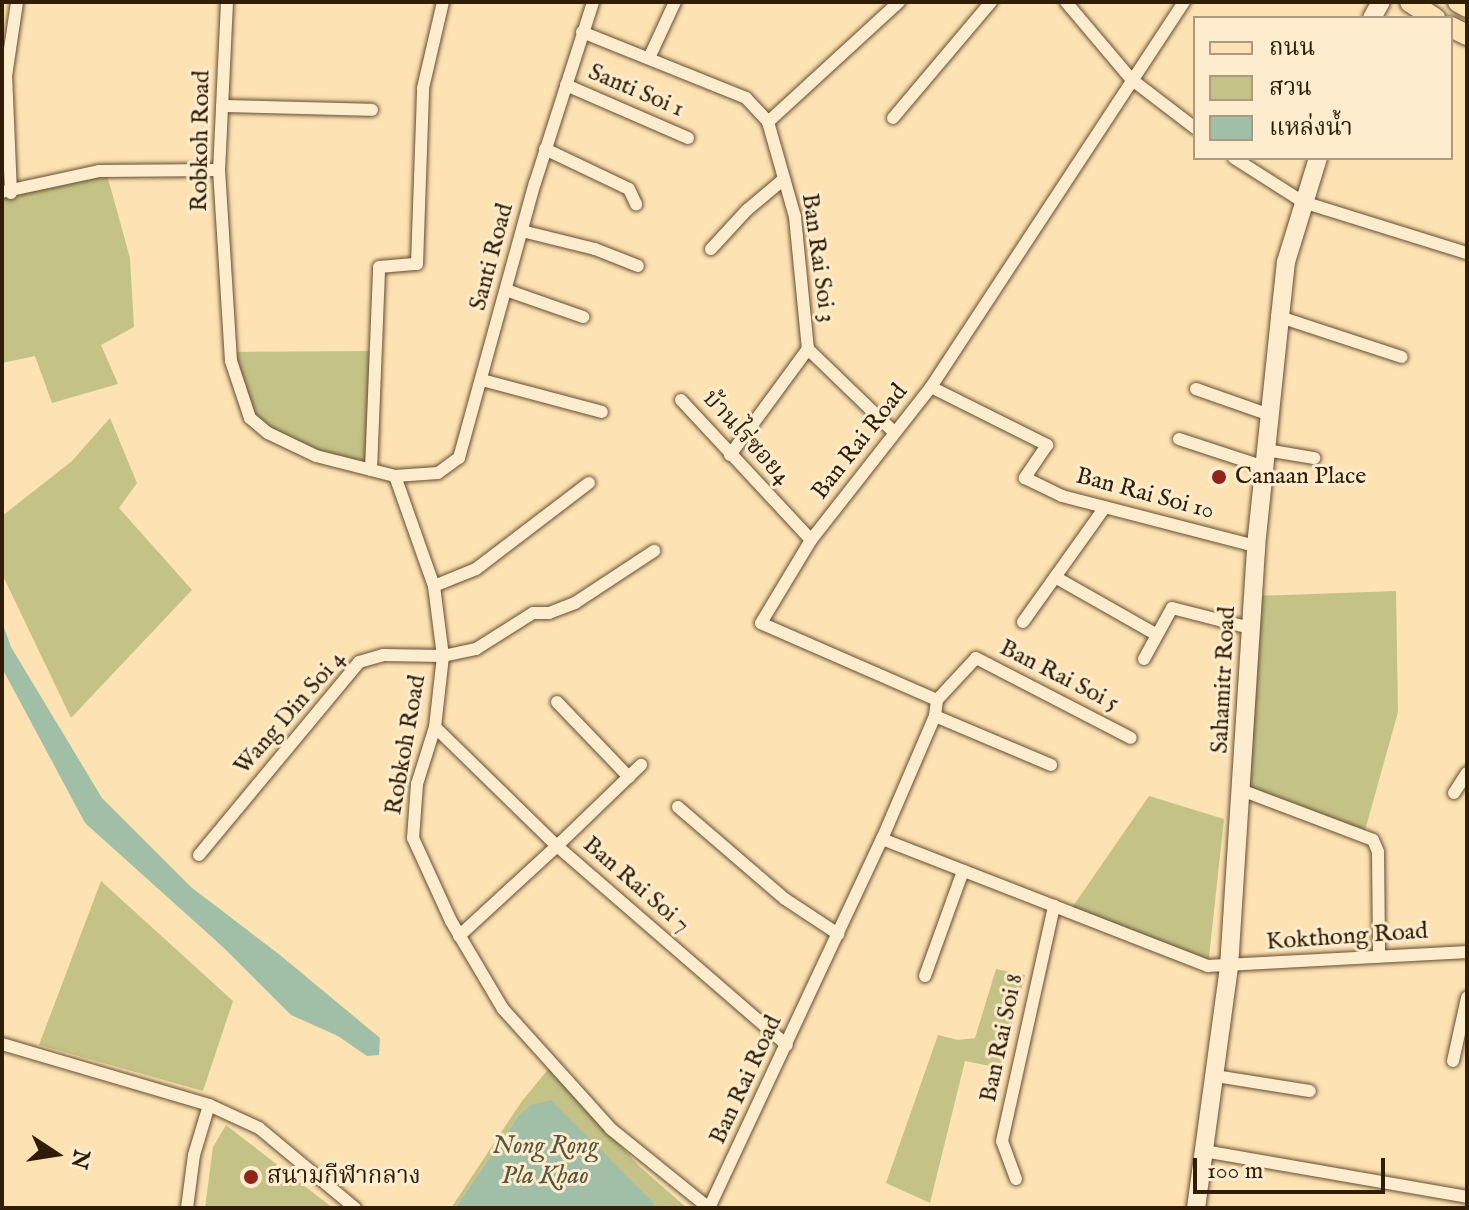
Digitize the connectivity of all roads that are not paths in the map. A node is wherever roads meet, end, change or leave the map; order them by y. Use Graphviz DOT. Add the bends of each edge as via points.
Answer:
graph roads {
  1 [pos="17,2"];
  2 [pos="227,2"];
  3 [pos="443,2"];
  4 [pos="593,2"];
  5 [pos="675,2"];
  6 [pos="899,2"];
  7 [pos="991,2"];
  8 [pos="1066,2"];
  9 [pos="1184,2"];
  10 [pos="1410,2"];
  11 [pos="1458,2"];
  12 [pos="1467,7"];
  13 [pos="1432,16"];
  14 [pos="582,32"];
  15 [pos="649,58"];
  16 [pos="1131,79"];
  17 [pos="566,85"];
  18 [pos="222,106"];
  19 [pos="372,110"];
  20 [pos="893,118"];
  21 [pos="768,122"];
  22 [pos="1193,126"];
  23 [pos="688,138"];
  24 [pos="545,149"];
  25 [pos="1237,160"];
  26 [pos="1317,160"];
  27 [pos="219,170"];
  28 [pos="784,179"];
  29 [pos="6,193"];
  30 [pos="1303,202"];
  31 [pos="636,204"];
  32 [pos="522,231"];
  33 [pos="711,249"];
  34 [pos="1467,253"];
  35 [pos="638,266"];
  36 [pos="506,290"];
  37 [pos="583,317"];
  38 [pos="1280,317"];
  39 [pos="808,349"];
  40 [pos="1402,357"];
  41 [pos="482,380"];
  42 [pos="931,387"];
  43 [pos="1196,389"];
  44 [pos="681,400"];
  45 [pos="602,412"];
  46 [pos="1270,415"];
  47 [pos="894,432"];
  48 [pos="1179,439"];
  49 [pos="730,455"];
  50 [pos="1314,458"];
  51 [pos="1265,459"];
  52 [pos="371,470"];
  53 [pos="395,476"];
  54 [pos="589,483"];
  55 [pos="1105,507"];
  56 [pos="811,540"];
  57 [pos="1256,546"];
  58 [pos="654,551"];
  59 [pos="1055,577"];
  60 [pos="434,586"];
  61 [pos="1023,622"];
  62 [pos="1250,628"];
  63 [pos="1157,635"];
  64 [pos="443,656"];
  65 [pos="1144,659"];
  66 [pos="937,700"];
  67 [pos="557,702"];
  68 [pos="935,716"];
  69 [pos="435,727"];
  70 [pos="1131,738"];
  71 [pos="641,765"];
  72 [pos="1051,765"];
  73 [pos="1467,773"];
  74 [pos="629,777"];
  75 [pos="1241,790"];
  76 [pos="1454,793"];
  77 [pos="678,807"];
  78 [pos="882,839"];
  79 [pos="557,846"];
  80 [pos="199,855"];
  81 [pos="963,871"];
  82 [pos="1054,906"];
  83 [pos="838,934"];
  84 [pos="459,936"];
  85 [pos="1467,952"];
  86 [pos="1379,956"];
  87 [pos="1229,967"];
  88 [pos="925,976"];
  89 [pos="1467,998"];
  90 [pos="2,1044"];
  91 [pos="787,1045"];
  92 [pos="1453,1061"];
  93 [pos="1216,1076"];
  94 [pos="1310,1091"];
  95 [pos="209,1105"];
  96 [pos="1204,1151"];
  97 [pos="1016,1179"];
  98 [pos="1467,1197"];
  99 [pos="187,1208"];
  100 [pos="355,1208"];
  101 [pos="709,1208"];
  102 [pos="1196,1208"];
  1 -- 29 [label="street" via="6,76"];
  2 -- 18 [label="street, Robkoh Road"];
  3 -- 52 [label="street" via="423,88 417,264 379,267"];
  4 -- 14 [label="street, Santi Road"];
  5 -- 15 [label="street"];
  6 -- 21 [label="street"];
  7 -- 20 [label="street"];
  8 -- 16 [label="street"];
  9 -- 16 [label="street, Ban Rai Road"];
  10 -- 13 [label="main road"];
  11 -- 12 [label="main road"];
  14 -- 15 [label="street"];
  14 -- 17 [label="street, Santi Road"];
  15 -- 21 [label="street" via="746,98"];
  16 -- 22 [label="street"];
  16 -- 42 [label="street, Ban Rai Road"];
  17 -- 23 [label="street, Santi Soi 1"];
  17 -- 24 [label="street, Santi Road"];
  18 -- 19 [label="street"];
  18 -- 27 [label="street, Robkoh Road"];
  21 -- 28 [label="street, Ban Rai Soi 3"];
  24 -- 31 [label="street" via="629,189"];
  24 -- 32 [label="street, Santi Road"];
  25 -- 30 [label="street"];
  26 -- 30 [label="street, Sahamitr Road"];
  27 -- 29 [label="street" via="99,171"];
  27 -- 52 [label="street, Robkoh Road" via="231,361 250,418 268,433 316,456"];
  28 -- 33 [label="street"];
  28 -- 39 [label="street, Ban Rai Soi 3" via="795,217"];
  30 -- 34 [label="street"];
  30 -- 38 [label="street, Sahamitr Road" via="1286,262"];
  32 -- 35 [label="street"];
  32 -- 36 [label="street, Santi Road"];
  36 -- 37 [label="street"];
  36 -- 41 [label="street, Santi Road"];
  38 -- 40 [label="street"];
  38 -- 46 [label="street, Sahamitr Road"];
  39 -- 47 [label="street, Ban Rai Soi 3"];
  39 -- 49 [label="street"];
  41 -- 45 [label="street"];
  41 -- 53 [label="street, Santi Road" via="459,458 438,473"];
  42 -- 47 [label="street, Ban Rai Road"];
  42 -- 55 [label="street, Ban Rai Soi 10" via="1047,445 1025,478 1062,496"];
  43 -- 46 [label="street"];
  44 -- 49 [label="street, บ้านไร่ซอย4"];
  46 -- 51 [label="street, Sahamitr Road"];
  47 -- 56 [label="street, Ban Rai Road"];
  48 -- 51 [label="street"];
  49 -- 56 [label="street, บ้านไร่ซอย4"];
  50 -- 51 [label="street"];
  51 -- 57 [label="street, Sahamitr Road"];
  52 -- 53 [label="street, Robkoh Road"];
  53 -- 60 [label="street, Robkoh Road"];
  54 -- 60 [label="street" via="476,569"];
  55 -- 57 [label="street, Ban Rai Soi 10"];
  55 -- 59 [label="street"];
  56 -- 66 [label="street, Ban Rai Road" via="761,623"];
  57 -- 62 [label="street, Sahamitr Road"];
  58 -- 64 [label="street, Wang Din Soi 4" via="575,603 533,613 476,649"];
  59 -- 61 [label="street"];
  59 -- 63 [label="street"];
  60 -- 64 [label="street, Robkoh Road"];
  62 -- 63 [label="street" via="1172,608"];
  62 -- 75 [label="street, Sahamitr Road"];
  63 -- 65 [label="street"];
  64 -- 69 [label="street, Robkoh Road"];
  64 -- 80 [label="street, Wang Din Soi 4" via="383,655 359,662"];
  66 -- 68 [label="street, Ban Rai Road"];
  66 -- 70 [label="street, Ban Rai Soi 5" via="976,658"];
  67 -- 74 [label="street"];
  68 -- 72 [label="street"];
  68 -- 78 [label="street, Ban Rai Road"];
  69 -- 79 [label="street"];
  69 -- 84 [label="street, Robkoh Road" via="417,784 413,838"];
  71 -- 74 [label="street"];
  73 -- 76 [label="street"];
  74 -- 79 [label="street"];
  75 -- 86 [label="street" via="1373,840 1378,852"];
  75 -- 87 [label="street, Sahamitr Road"];
  77 -- 83 [label="street" via="785,899"];
  78 -- 81 [label="street"];
  78 -- 83 [label="street, Ban Rai Road"];
  79 -- 84 [label="street, Ban Rai Soi 7"];
  79 -- 91 [label="street, Ban Rai Soi 7"];
  81 -- 82 [label="street"];
  81 -- 88 [label="street"];
  82 -- 87 [label="street" via="1208,966"];
  82 -- 97 [label="street, Ban Rai Soi 8" via="1002,1141"];
  83 -- 91 [label="street, Ban Rai Road"];
  84 -- 101 [label="street, Robkoh Road" via="503,1009 611,1129"];
  85 -- 86 [label="street, Kokthong Road"];
  86 -- 87 [label="street, Kokthong Road"];
  87 -- 93 [label="street, Sahamitr Road"];
  89 -- 92 [label="street"];
  90 -- 95 [label="street"];
  91 -- 101 [label="street, Ban Rai Road"];
  93 -- 94 [label="street"];
  93 -- 96 [label="street, Sahamitr Road"];
  95 -- 99 [label="street" via="194,1155"];
  95 -- 100 [label="street" via="259,1128"];
  96 -- 98 [label="street"];
  96 -- 102 [label="street, Sahamitr Road"];
}
